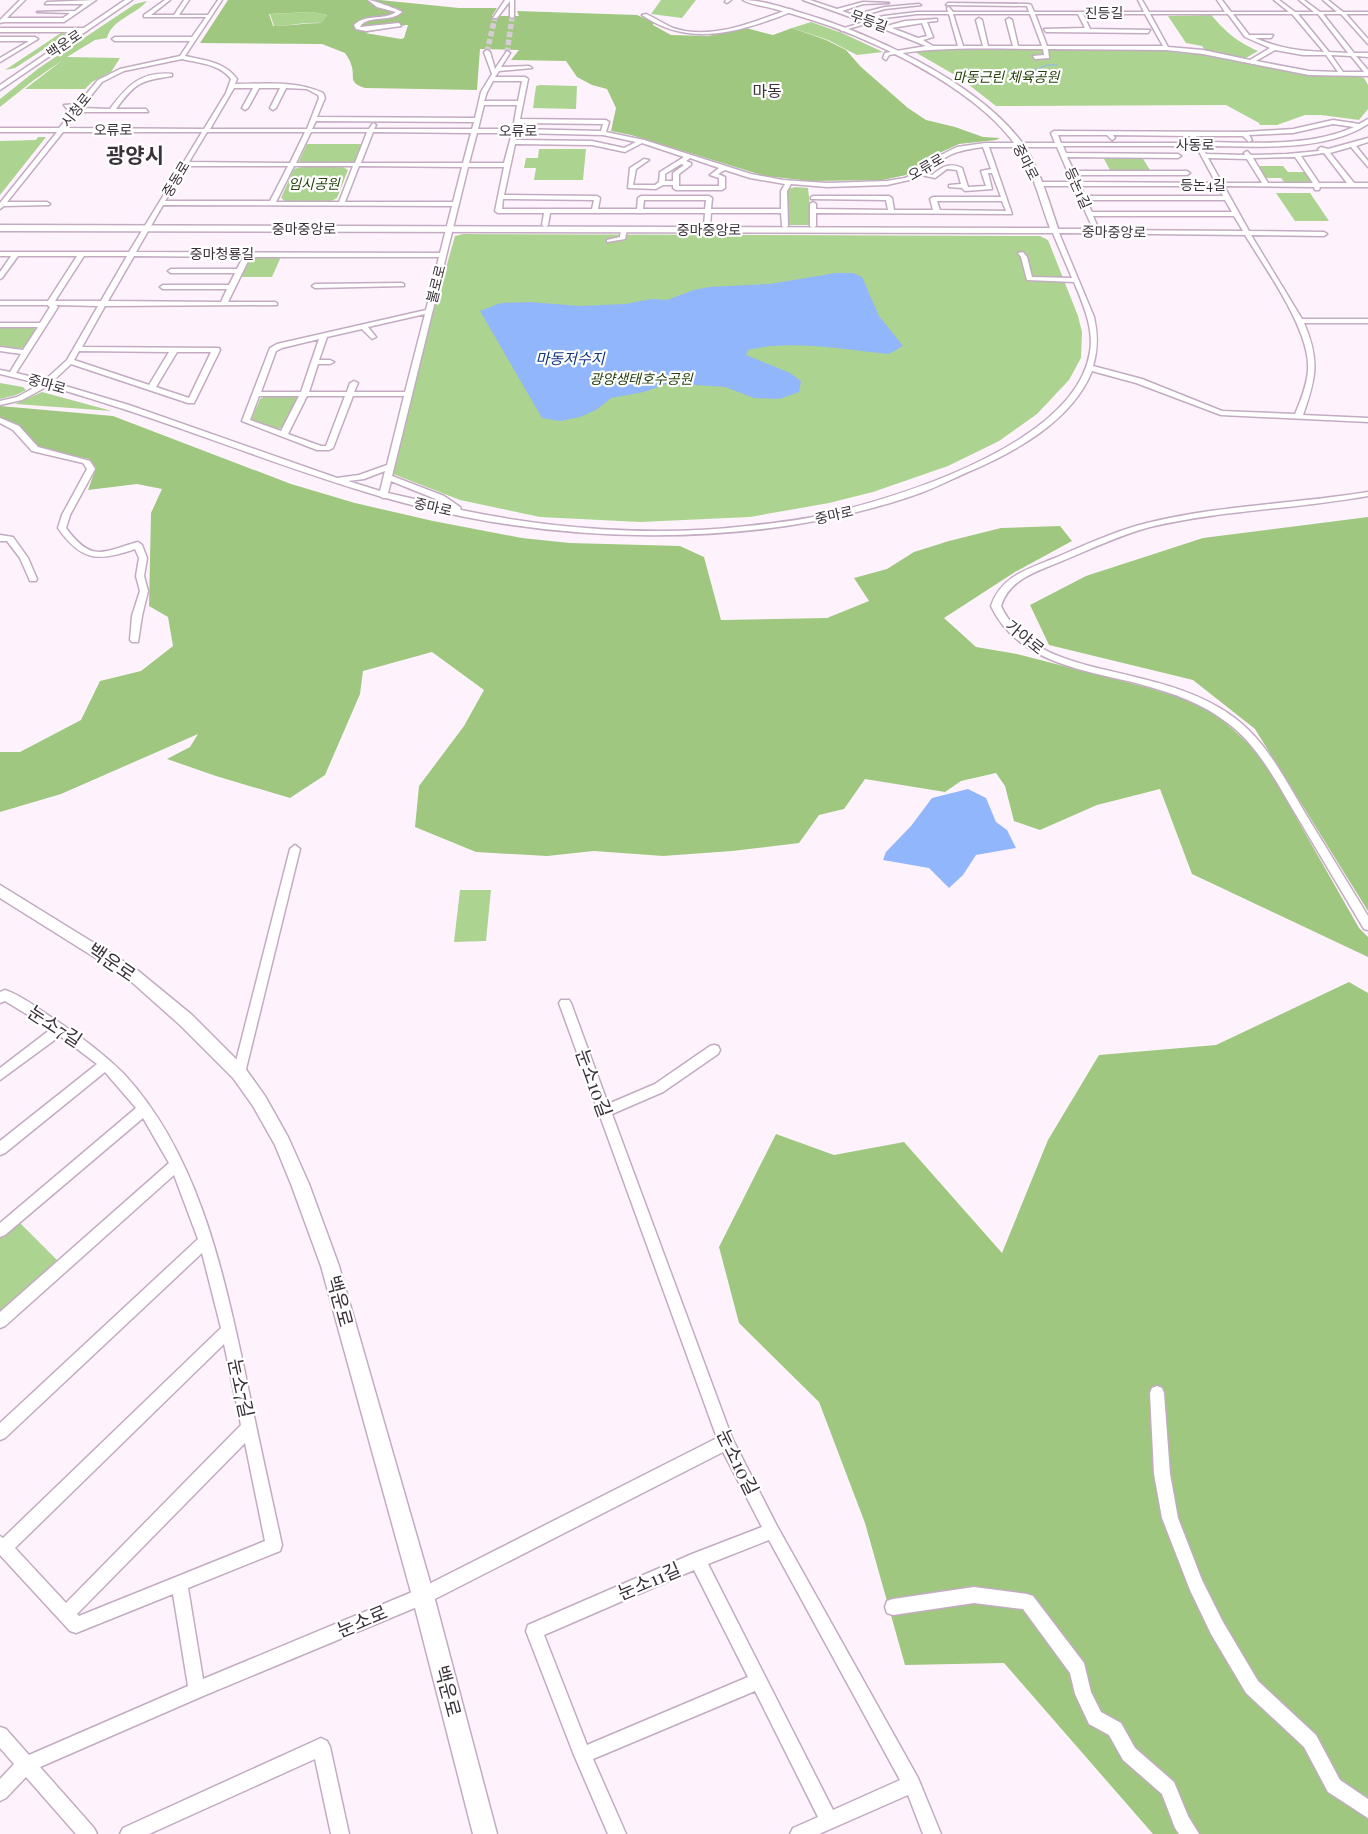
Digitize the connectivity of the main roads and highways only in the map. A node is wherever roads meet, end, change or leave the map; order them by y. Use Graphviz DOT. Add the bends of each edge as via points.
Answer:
graph roads {
  1 [pos="129,0"];
  2 [pos="746,0"];
  3 [pos="0,88"];
  4 [pos="0,226"];
  5 [pos="450,227"];
  6 [pos="1054,230"];
  7 [pos="0,891"];
  8 [pos="485,1834"];
  1 -- 3 [label="main road, 백운로"];
  2 -- 6 [label="main road, 중마로" via="791,10 897,52 943,78 981,106 1001,122 1030,162"];
  4 -- 5 [label="main road, 중마중앙로"];
  5 -- 6 [label="main road, 중마중앙로"];
  5 -- 6 [label="main road, 중마중앙로" via="813,226"];
  7 -- 8 [label="main road, 백운로" via="131,974 186,1020 239,1073 282,1142 330,1266 423,1596"];
}
